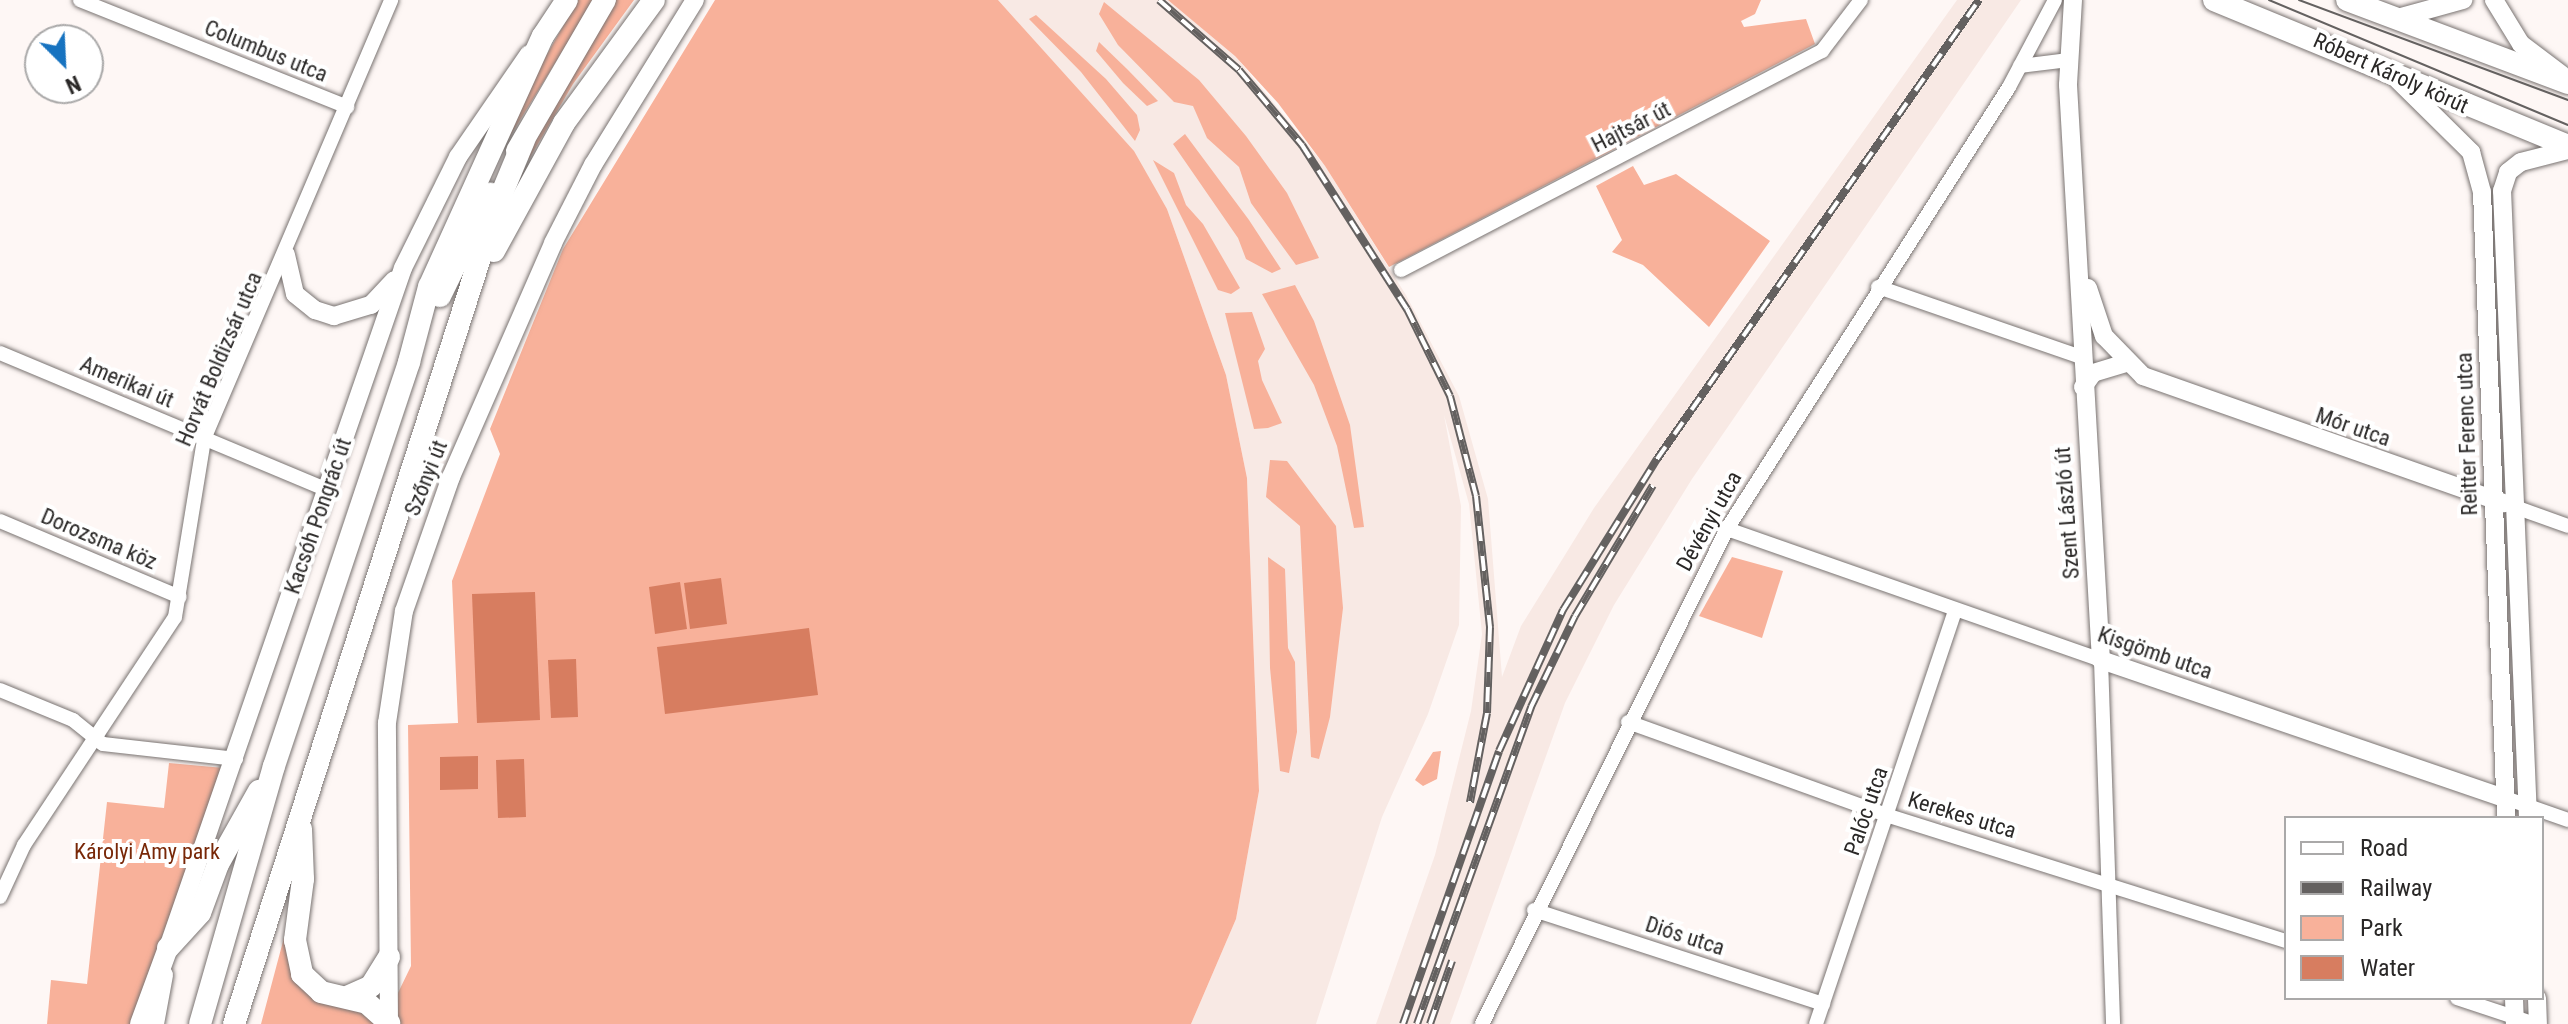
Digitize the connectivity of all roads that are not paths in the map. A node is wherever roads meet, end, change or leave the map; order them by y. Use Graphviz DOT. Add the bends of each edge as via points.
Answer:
graph roads {
  1 [pos="80,0"];
  2 [pos="391,0"];
  3 [pos="567,0"];
  4 [pos="605,0"];
  5 [pos="654,0"];
  6 [pos="695,0"];
  7 [pos="1861,0"];
  8 [pos="2055,0"];
  9 [pos="2073,0"];
  10 [pos="2214,0"];
  11 [pos="2347,0"];
  12 [pos="2463,0"];
  13 [pos="2494,0"];
  14 [pos="2394,19"];
  15 [pos="543,36"];
  16 [pos="2068,60"];
  17 [pos="2020,66"];
  18 [pos="2398,80"];
  19 [pos="2568,81"];
  20 [pos="347,107"];
  21 [pos="524,140"];
  22 [pos="2568,148"];
  23 [pos="286,255"];
  24 [pos="2081,263"];
  25 [pos="403,268"];
  26 [pos="1401,270"];
  27 [pos="1878,287"];
  28 [pos="466,306"];
  29 [pos="0,353"];
  30 [pos="2081,357"];
  31 [pos="409,362"];
  32 [pos="2126,363"];
  33 [pos="2083,387"];
  34 [pos="204,439"];
  35 [pos="325,489"];
  36 [pos="2494,500"];
  37 [pos="2515,507"];
  38 [pos="0,521"];
  39 [pos="2568,526"];
  40 [pos="1727,529"];
  41 [pos="180,597"];
  42 [pos="1955,612"];
  43 [pos="2101,660"];
  44 [pos="0,690"];
  45 [pos="1628,722"];
  46 [pos="95,738"];
  47 [pos="236,759"];
  48 [pos="274,766"];
  49 [pos="2505,798"];
  50 [pos="2528,812"];
  51 [pos="301,813"];
  52 [pos="1889,816"];
  53 [pos="2506,816"];
  54 [pos="2568,820"];
  55 [pos="2109,883"];
  56 [pos="0,897"];
  57 [pos="1534,910"];
  58 [pos="2284,940"];
  59 [pos="168,948"];
  60 [pos="389,957"];
  61 [pos="349,996"];
  62 [pos="2462,1000"];
  63 [pos="2514,1000"];
  64 [pos="2537,1000"];
  65 [pos="1823,1004"];
  66 [pos="2515,1021"];
  67 [pos="140,1024"];
  68 [pos="155,1024"];
  69 [pos="200,1024"];
  70 [pos="234,1024"];
  71 [pos="389,1024"];
  72 [pos="1482,1024"];
  73 [pos="1816,1024"];
  74 [pos="2113,1024"];
  75 [pos="2537,1024"];
  1 -- 20 [label="street, Columbus utca"];
  2 -- 20 [label="street, Horvát Boldizsár utca"];
  3 -- 15 [label="main road"];
  4 -- 21 [label="main road"];
  5 -- 28 [label="main road" via="564,123"];
  6 -- 60 [label="street, Szőnyi út" via="593,165 553,243 417,569 396,640 387,723"];
  7 -- 26 [label="street, Hajtsár út" via="1822,51"];
  8 -- 17 [label="street, Dévényi utca"];
  9 -- 16 [label="street, Szent László út"];
  10 -- 18 [label="main road, Róbert Károly körút" via="2289,27"];
  11 -- 14 [label="main road"];
  12 -- 14 [label="street"];
  13 -- 19 [label="street" via="2521,44"];
  14 -- 19 [label="main road"];
  15 -- 25 [label="street, Kacsóh Pongrác út" via="458,157"];
  15 -- 31 [label="main road" via="445,247"];
  16 -- 17 [label="street"];
  16 -- 24 [label="street, Szent László út"];
  17 -- 27 [label="street, Dévényi utca"];
  18 -- 22 [label="main road, Róbert Károly körút"];
  18 -- 36 [label="street, Reitter Ferenc utca" via="2471,152 2481,182"];
  20 -- 23 [label="street, Horvát Boldizsár utca"];
  21 -- 28 [label="main road"];
  21 -- 31 [label="main road" via="485,202"];
  22 -- 37 [label="street, Reitter Ferenc utca" via="2521,162 2508,172 2502,191"];
  23 -- 25 [label="street" via="295,294 315,310 334,316 371,305"];
  23 -- 34 [label="street, Horvát Boldizsár utca"];
  24 -- 30 [label="street, Szent László út"];
  24 -- 32 [label="street, Mór utca" via="2104,336"];
  25 -- 35 [label="street, Kacsóh Pongrác út"];
  27 -- 30 [label="street"];
  27 -- 40 [label="street, Dévényi utca"];
  28 -- 51 [label="main road"];
  29 -- 34 [label="street, Amerikai út"];
  30 -- 33 [label="street, Szent László út"];
  31 -- 48 [label="main road, Kacsóh Pongrác út"];
  32 -- 33 [label="street" via="2093,373"];
  32 -- 36 [label="street, Mór utca" via="2198,398"];
  33 -- 43 [label="street, Szent László út"];
  34 -- 35 [label="street, Amerikai út"];
  34 -- 41 [label="street, Horvát Boldizsár utca"];
  35 -- 47 [label="street, Kacsóh Pongrác út"];
  36 -- 37 [label="street, Mór utca"];
  36 -- 49 [label="street, Reitter Ferenc utca"];
  37 -- 39 [label="street, Mór utca"];
  37 -- 50 [label="street, Reitter Ferenc utca"];
  38 -- 41 [label="street, Dorozsma köz"];
  40 -- 42 [label="street, Kisgömb utca"];
  40 -- 45 [label="street, Dévényi utca"];
  41 -- 46 [label="street, Horvát Boldizsár utca" via="165,636"];
  42 -- 43 [label="street, Kisgömb utca"];
  42 -- 52 [label="street, Palóc utca"];
  43 -- 49 [label="street, Kisgömb utca"];
  43 -- 55 [label="street, Szent László út"];
  44 -- 46 [label="street" via="73,720"];
  45 -- 52 [label="street, Kerekes utca"];
  45 -- 57 [label="street, Dévényi utca"];
  46 -- 47 [label="street" via="103,744"];
  46 -- 56 [label="street, Horvát Boldizsár utca" via="24,845"];
  47 -- 59 [label="street, Kacsóh Pongrác út"];
  48 -- 59 [label="main road" via="229,842 200,913"];
  48 -- 69 [label="main road, Kacsóh Pongrác út"];
  49 -- 50 [label="street, Kisgömb utca"];
  49 -- 53 [label="street, Reitter Ferenc utca"];
  50 -- 54 [label="street, Kisgömb utca"];
  51 -- 61 [label="main road" via="303,879 296,959 302,974 321,992"];
  51 -- 70 [label="main road"];
  52 -- 55 [label="street, Kerekes utca"];
  52 -- 65 [label="street, Palóc utca"];
  55 -- 58 [label="street, Kerekes utca"];
  55 -- 74 [label="street, Szent László út"];
  57 -- 65 [label="street, Diós utca"];
  57 -- 72 [label="street, Dévényi utca"];
  59 -- 67 [label="main road"];
  59 -- 68 [label="street, Kacsóh Pongrác út"];
  60 -- 61 [label="main road" via="371,986"];
  60 -- 71 [label="street, Szőnyi út"];
  61 -- 71 [label="main road" via="367,1003"];
  62 -- 66 [label="street"];
  63 -- 66 [label="street"];
  64 -- 75 [label="street"];
  65 -- 73 [label="street, Palóc utca"];
  66 -- 75 [label="street"];
}
